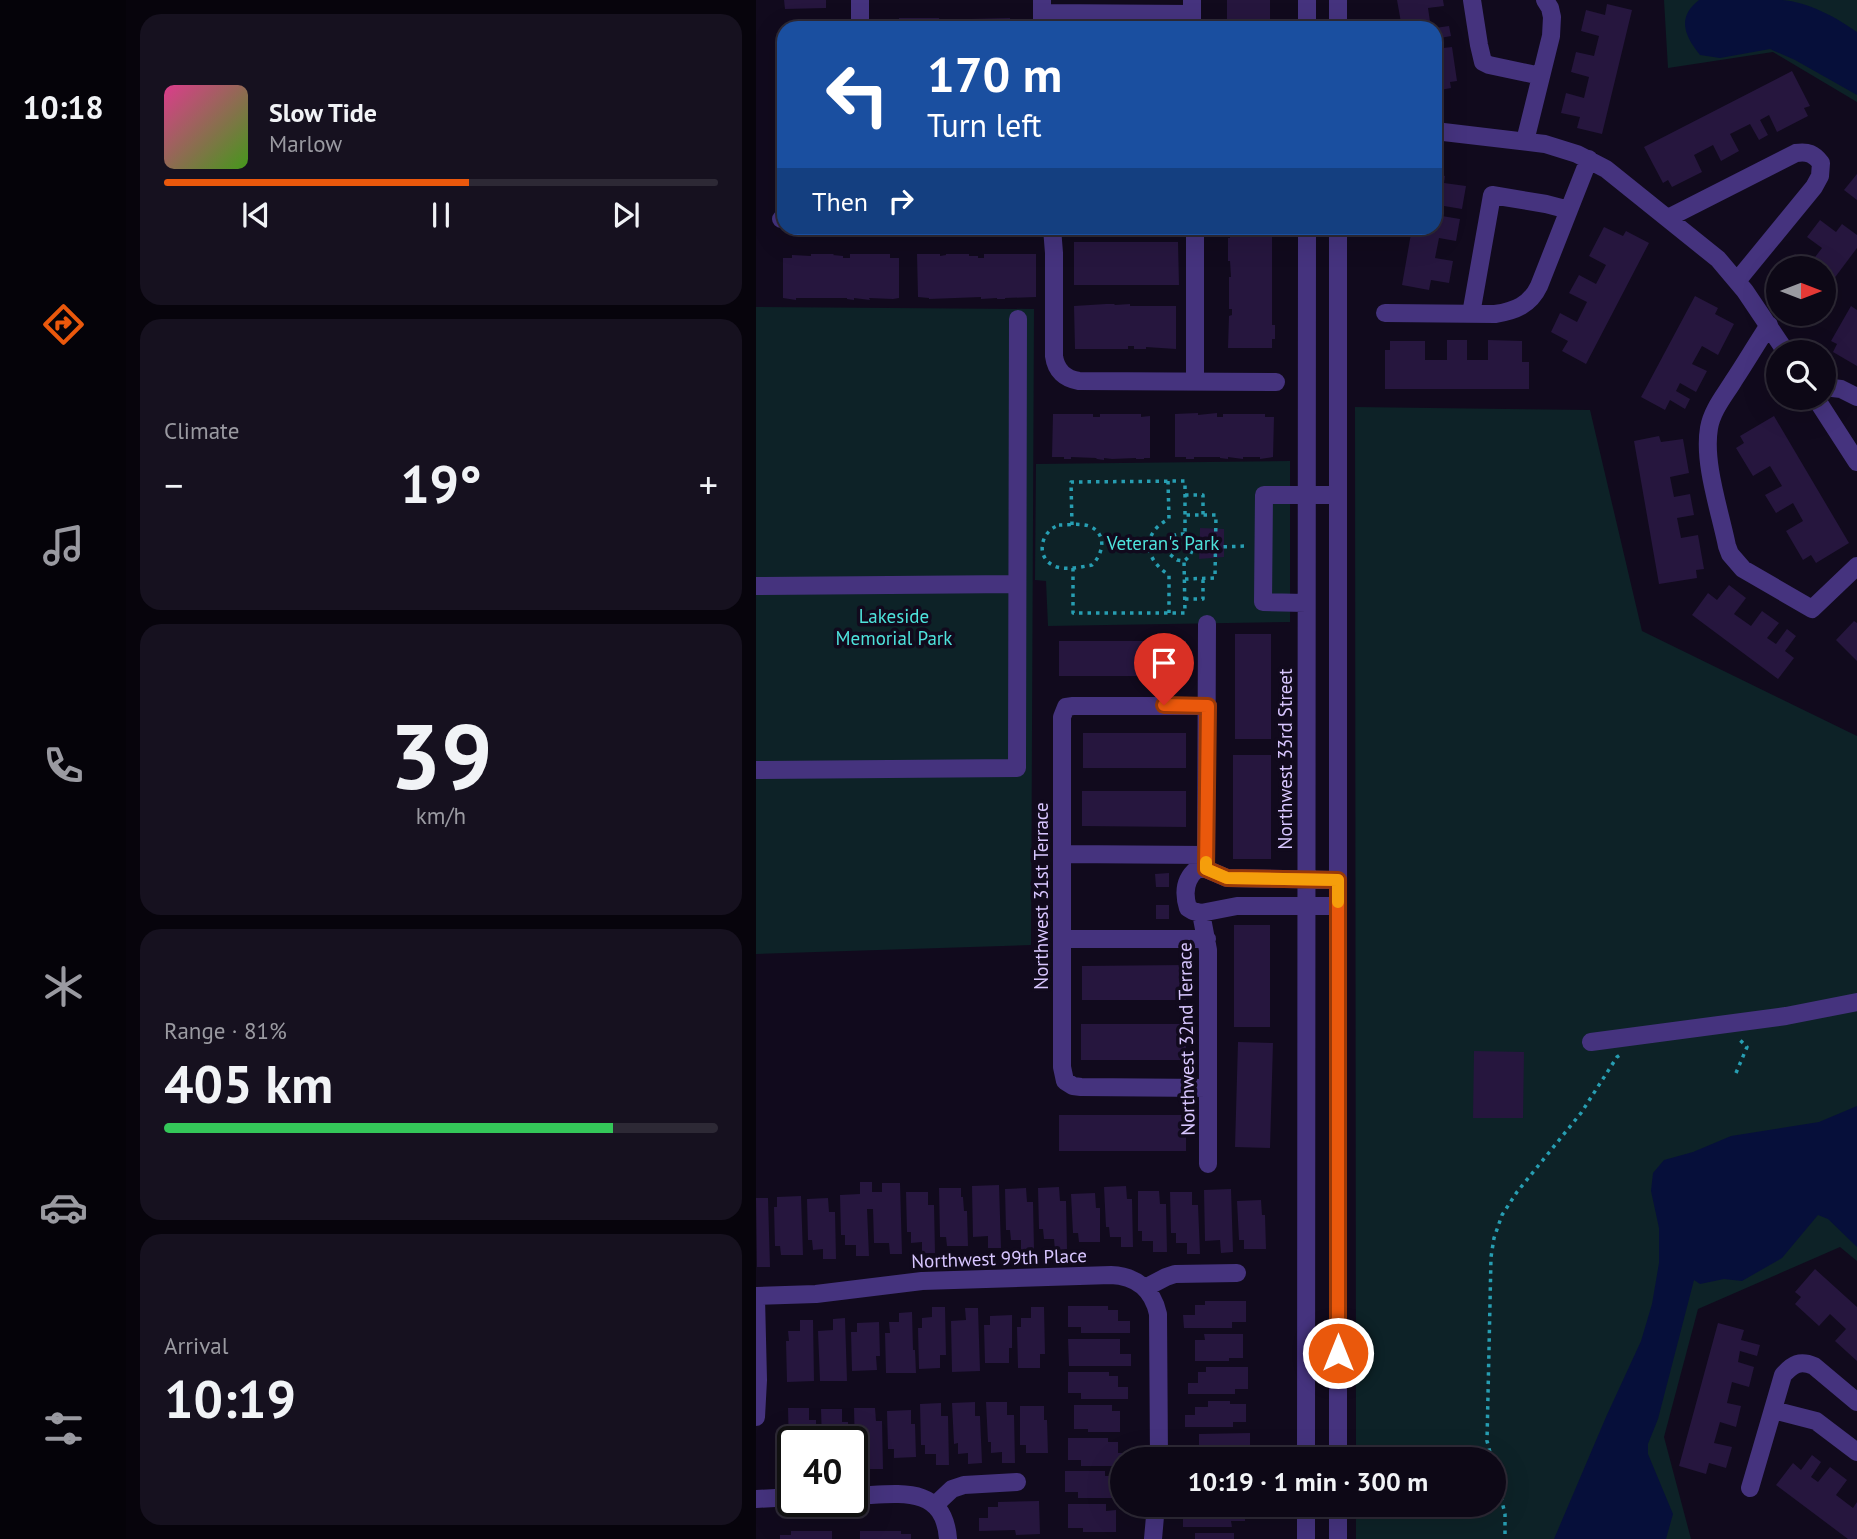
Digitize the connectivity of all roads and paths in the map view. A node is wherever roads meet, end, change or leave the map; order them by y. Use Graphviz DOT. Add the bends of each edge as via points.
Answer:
graph roads {
  1 [pos="860,0"];
  2 [pos="1307,0"];
  3 [pos="1338,0"];
  4 [pos="1472,0"];
  5 [pos="1545,0"];
  6 [pos="1042,14"];
  7 [pos="1192,14"];
  8 [pos="860,21"];
  9 [pos="1307,21"];
  10 [pos="1338,21"];
  11 [pos="1541,76"];
  12 [pos="1442,132"];
  13 [pos="1525,141"];
  14 [pos="1589,159"];
  15 [pos="1569,210"];
  16 [pos="1668,218"];
  17 [pos="1053,235"];
  18 [pos="1195,235"];
  19 [pos="1307,235"];
  20 [pos="1338,235"];
  21 [pos="1737,281"];
  22 [pos="1385,313"];
  23 [pos="1471,314"];
  24 [pos="1018,319"];
  25 [pos="1766,321"];
  26 [pos="1768,326"];
  27 [pos="1195,382"];
  28 [pos="1276,382"];
  29 [pos="1836,388"];
  30 [pos="1857,397"];
  31 [pos="1823,410"];
  32 [pos="1857,462"];
  33 [pos="1168,481"];
  34 [pos="1185,495"];
  35 [pos="1306,495"];
  36 [pos="1338,495"];
  37 [pos="1185,515"];
  38 [pos="1203,515"];
  39 [pos="1072,525"];
  40 [pos="1185,534"];
  41 [pos="1264,546"];
  42 [pos="1215,547"];
  43 [pos="1184,561"];
  44 [pos="1857,566"];
  45 [pos="1073,568"];
  46 [pos="1203,578"];
  47 [pos="1185,579"];
  48 [pos="1017,584"];
  49 [pos="756,586"];
  50 [pos="1185,600"];
  51 [pos="1306,603"];
  52 [pos="1169,613"];
  53 [pos="1208,624"];
  54 [pos="1208,706"];
  55 [pos="756,770"];
  56 [pos="1062,855"];
  57 [pos="1211,867"];
  58 [pos="1306,880"];
  59 [pos="1338,880"];
  60 [pos="1306,905"];
  61 [pos="1338,906"];
  62 [pos="1221,909"];
  63 [pos="1201,913"];
  64 [pos="1062,939"];
  65 [pos="1207,939"];
  66 [pos="1857,1002"];
  67 [pos="1738,1038"];
  68 [pos="1591,1042"];
  69 [pos="1625,1053"];
  70 [pos="1736,1073"];
  71 [pos="1208,1088"];
  72 [pos="1208,1164"];
  73 [pos="1237,1273"];
  74 [pos="1145,1288"];
  75 [pos="756,1297"];
  76 [pos="1857,1402"];
  77 [pos="1773,1410"];
  78 [pos="756,1417"];
  79 [pos="1159,1447"];
  80 [pos="1306,1447"];
  81 [pos="1338,1447"];
  82 [pos="1488,1447"];
  83 [pos="1857,1452"];
  84 [pos="1017,1482"];
  85 [pos="1750,1488"];
  86 [pos="868,1496"];
  87 [pos="777,1498"];
  88 [pos="756,1499"];
  89 [pos="935,1505"];
  90 [pos="1155,1517"];
  91 [pos="1306,1517"];
  92 [pos="1338,1517"];
  93 [pos="1505,1517"];
  94 [pos="948,1539"];
  95 [pos="1153,1539"];
  96 [pos="1306,1539"];
  97 [pos="1338,1539"];
  98 [pos="1505,1539"];
  1 -- 8 [label="street"];
  2 -- 9 [label="street"];
  3 -- 10 [label="street"];
  4 -- 11 [label="street" via="1483,62"];
  5 -- 11 [label="street" via="1552,27"];
  6 -- 7 [label="street"];
  11 -- 13 [label="street"];
  12 -- 13 [label="street"];
  13 -- 14 [label="street"];
  14 -- 15 [label="street"];
  14 -- 16 [label="street"];
  15 -- 23 [label="street" via="1535,295 1505,313"];
  15 -- 23 [label="street" via="1492,195"];
  16 -- 21 [label="street" via="1711,252"];
  16 -- 21 [label="street" via="1796,153 1814,154 1821,163 1814,187"];
  17 -- 27 [label="street" via="1054,356 1059,371 1079,381"];
  18 -- 27 [label="street"];
  19 -- 35 [label="street, Northwest 33rd Street"];
  20 -- 36 [label="street"];
  21 -- 25 [label="street"];
  22 -- 23 [label="street"];
  24 -- 48 [label="street"];
  26 -- 44 [label="street" via="1720,402 1709,430 1711,469 1727,545 1743,569 1812,609"];
  27 -- 28 [label="street"];
  29 -- 30 [label="street"];
  31 -- 32 [label="street"];
  33 -- 34 [label="path" via="1185,481"];
  33 -- 39 [label="path" via="1071,482"];
  33 -- 52 [label="path" via="1168,519 1154,530 1149,552 1156,566 1168,575"];
  34 -- 37 [label="path"];
  34 -- 38 [label="path" via="1203,495"];
  35 -- 36 [label="street"];
  35 -- 41 [label="street" via="1264,495"];
  35 -- 51 [label="street, Northwest 33rd Street"];
  36 -- 59 [label="street"];
  37 -- 38 [label="path"];
  37 -- 40 [label="path"];
  38 -- 42 [label="path" via="1216,515"];
  39 -- 45 [label="path" via="1094,530 1102,545 1092,565"];
  39 -- 45 [label="path" via="1051,528 1042,545 1049,563"];
  40 -- 43 [label="path" via="1193,547"];
  40 -- 43 [label="path" via="1174,534 1166,544 1171,556"];
  41 -- 42 [label="path"];
  41 -- 51 [label="street" via="1263,603"];
  42 -- 46 [label="path" via="1215,578"];
  43 -- 47 [label="path"];
  45 -- 52 [label="path" via="1073,613"];
  46 -- 47 [label="path"];
  46 -- 50 [label="path" via="1203,599"];
  47 -- 50 [label="path"];
  48 -- 49 [label="street"];
  48 -- 55 [label="street" via="1017,768"];
  50 -- 52 [label="path" via="1185,613"];
  51 -- 58 [label="street, Northwest 33rd Street"];
  53 -- 54 [label="street"];
  54 -- 56 [label="street, Northwest 31st Terrace" via="1065,709"];
  54 -- 57 [label="street"];
  56 -- 57 [label="street"];
  56 -- 64 [label="street, Northwest 31st Terrace"];
  57 -- 58 [label="street" via="1235,879"];
  57 -- 62 [label="street"];
  57 -- 63 [label="street, Northwest 32nd Terrace" via="1193,872 1185,888 1188,908"];
  58 -- 59 [label="street"];
  58 -- 60 [label="street, Northwest 33rd Street"];
  59 -- 61 [label="street"];
  60 -- 61 [label="street"];
  60 -- 62 [label="street"];
  60 -- 80 [label="street, Northwest 33rd Street"];
  61 -- 81 [label="street"];
  62 -- 63 [label="street"];
  63 -- 65 [label="street, Northwest 32nd Terrace"];
  64 -- 65 [label="street"];
  64 -- 71 [label="street, Northwest 31st Terrace" via="1062,1067 1068,1083 1081,1087"];
  65 -- 71 [label="street, Northwest 32nd Terrace"];
  66 -- 68 [label="street"];
  67 -- 70 [label="path" via="1747,1047"];
  69 -- 82 [label="path" via="1617,1057 1581,1113 1517,1192 1494,1238"];
  71 -- 72 [label="street, Northwest 32nd Terrace"];
  73 -- 74 [label="street" via="1175,1274"];
  74 -- 75 [label="street, Northwest 99th Place" via="1135,1279 1111,1275 922,1281"];
  74 -- 79 [label="street" via="1158,1314"];
  75 -- 78 [label="street"];
  76 -- 77 [label="street" via="1814,1366 1798,1363 1783,1375"];
  77 -- 83 [label="street" via="1816,1421"];
  77 -- 85 [label="street"];
  84 -- 89 [label="street" via="964,1485"];
  86 -- 89 [label="street" via="914,1495"];
  87 -- 88 [label="street"];
  89 -- 94 [label="street" via="944,1518"];
  90 -- 95 [label="street"];
  91 -- 96 [label="street"];
  92 -- 97 [label="street"];
  93 -- 98 [label="path"];
}
